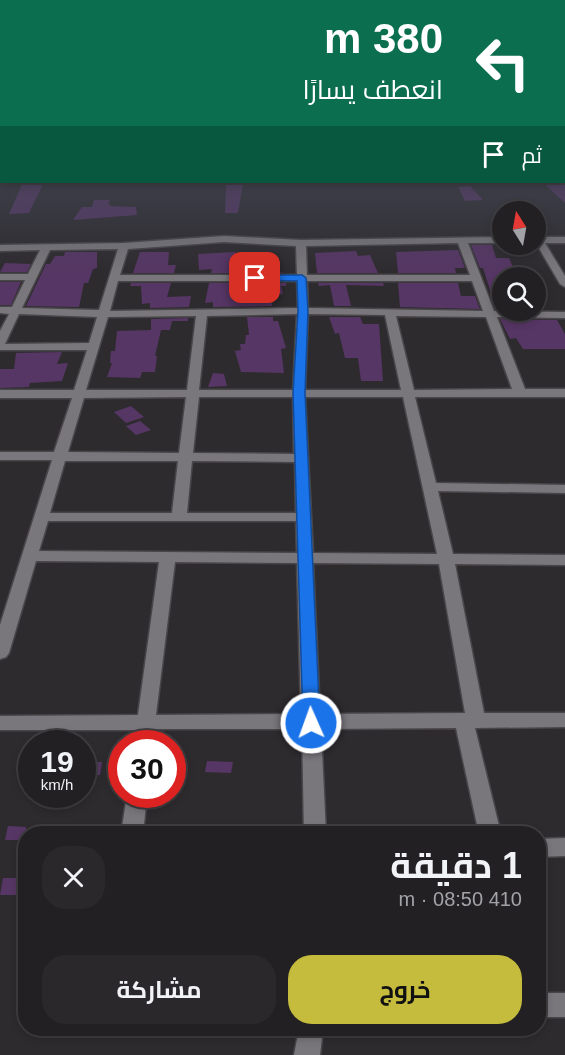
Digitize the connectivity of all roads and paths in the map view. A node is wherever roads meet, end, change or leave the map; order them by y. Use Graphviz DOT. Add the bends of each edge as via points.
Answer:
graph roads {
  1 [pos="492,240"];
  2 [pos="546,240"];
  3 [pos="565,240"];
  4 [pos="462,241"];
  5 [pos="301,243"];
  6 [pos="124,246"];
  7 [pos="0,248"];
  8 [pos="46,248"];
  9 [pos="546,253"];
  10 [pos="31,277"];
  11 [pos="0,278"];
  12 [pos="115,278"];
  13 [pos="302,278"];
  14 [pos="476,278"];
  15 [pos="564,279"];
  16 [pos="0,310"];
  17 [pos="15,311"];
  18 [pos="303,311"];
  19 [pos="202,312"];
  20 [pos="390,312"];
  21 [pos="104,314"];
  22 [pos="491,314"];
  23 [pos="565,315"];
  24 [pos="0,342"];
  25 [pos="0,346"];
  26 [pos="94,346"];
  27 [pos="193,393"];
  28 [pos="299,393"];
  29 [pos="408,393"];
  30 [pos="520,393"];
  31 [pos="565,393"];
  32 [pos="0,394"];
  33 [pos="80,394"];
  34 [pos="0,456"];
  35 [pos="61,456"];
  36 [pos="185,458"];
  37 [pos="302,458"];
  38 [pos="429,487"];
  39 [pos="565,489"];
  40 [pos="304,516"];
  41 [pos="42,517"];
  42 [pos="178,517"];
  43 [pos="30,556"];
  44 [pos="168,557"];
  45 [pos="305,558"];
  46 [pos="446,559"];
  47 [pos="565,560"];
  48 [pos="5,623"];
  49 [pos="0,653"];
  50 [pos="565,720"];
  51 [pos="470,721"];
  52 [pos="0,723"];
  53 [pos="146,723"];
  54 [pos="311,723"];
  55 [pos="145,730"];
  56 [pos="135,808"];
  57 [pos="133,826"];
  58 [pos="315,826"];
  59 [pos="489,826"];
  60 [pos="565,847"];
  61 [pos="546,848"];
  62 [pos="546,1005"];
  63 [pos="565,1005"];
  64 [pos="310,1036"];
  65 [pos="307,1055"];
  1 -- 4 [label="street"];
  2 -- 3 [label="street"];
  4 -- 5 [label="street"];
  4 -- 14 [label="street"];
  5 -- 6 [label="street" via="224,239"];
  5 -- 13 [label="street"];
  6 -- 8 [label="street"];
  6 -- 12 [label="street"];
  7 -- 8 [label="street"];
  8 -- 10 [label="street"];
  9 -- 15 [label="street"];
  10 -- 11 [label="street"];
  10 -- 17 [label="street"];
  12 -- 13 [label="street"];
  12 -- 21 [label="street"];
  13 -- 14 [label="street"];
  13 -- 18 [label="street"];
  14 -- 22 [label="street"];
  16 -- 17 [label="street"];
  17 -- 21 [label="street"];
  17 -- 24 [label="street"];
  18 -- 19 [label="street"];
  18 -- 20 [label="street"];
  18 -- 28 [label="street"];
  19 -- 21 [label="street"];
  19 -- 27 [label="street"];
  20 -- 22 [label="street"];
  20 -- 29 [label="street"];
  21 -- 26 [label="street"];
  22 -- 23 [label="street"];
  22 -- 30 [label="street"];
  25 -- 26 [label="street"];
  26 -- 33 [label="street"];
  27 -- 28 [label="street"];
  27 -- 33 [label="street"];
  27 -- 36 [label="street"];
  28 -- 29 [label="street"];
  28 -- 37 [label="street"];
  29 -- 30 [label="street"];
  29 -- 38 [label="street"];
  30 -- 31 [label="street"];
  32 -- 33 [label="street"];
  33 -- 35 [label="street"];
  34 -- 35 [label="street"];
  35 -- 36 [label="street"];
  35 -- 41 [label="street"];
  36 -- 37 [label="street"];
  36 -- 42 [label="street"];
  37 -- 40 [label="street"];
  38 -- 39 [label="street"];
  38 -- 46 [label="street"];
  40 -- 42 [label="street"];
  40 -- 45 [label="street"];
  41 -- 42 [label="street"];
  41 -- 43 [label="street"];
  43 -- 44 [label="street"];
  43 -- 48 [label="street"];
  44 -- 45 [label="street"];
  44 -- 53 [label="street"];
  45 -- 46 [label="street"];
  45 -- 54 [label="street"];
  46 -- 47 [label="street"];
  46 -- 51 [label="street"];
  48 -- 49 [label="street"];
  50 -- 51 [label="street"];
  51 -- 54 [label="street"];
  51 -- 59 [label="street"];
  52 -- 53 [label="street"];
  53 -- 54 [label="street"];
  53 -- 55 [label="street"];
  54 -- 58 [label="street"];
  56 -- 57 [label="street"];
  60 -- 61 [label="street"];
  62 -- 63 [label="street"];
  64 -- 65 [label="street"];
}
